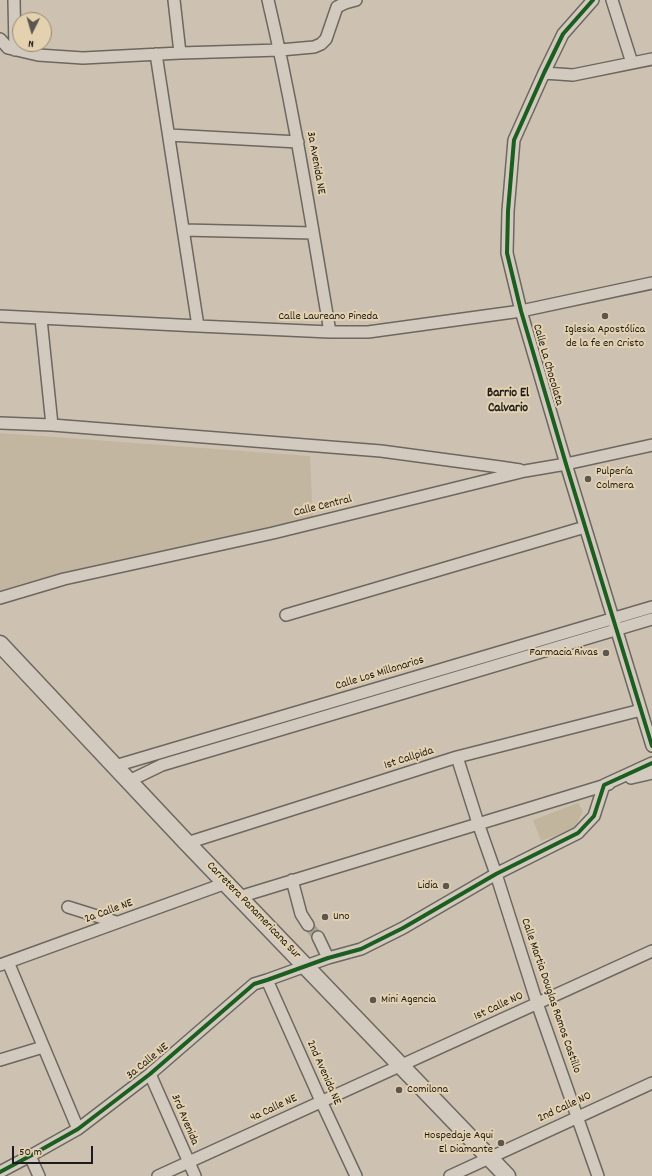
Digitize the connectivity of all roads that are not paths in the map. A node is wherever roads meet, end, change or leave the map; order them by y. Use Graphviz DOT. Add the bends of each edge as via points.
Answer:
graph roads {
  1 [pos="14,0"];
  2 [pos="174,0"];
  3 [pos="268,0"];
  4 [pos="593,0"];
  5 [pos="612,0"];
  6 [pos="348,1"];
  7 [pos="14,12"];
  8 [pos="0,40"];
  9 [pos="12,49"];
  10 [pos="280,50"];
  11 [pos="24,52"];
  12 [pos="180,52"];
  13 [pos="156,54"];
  14 [pos="652,59"];
  15 [pos="632,63"];
  16 [pos="544,73"];
  17 [pos="169,135"];
  18 [pos="298,142"];
  19 [pos="183,230"];
  20 [pos="313,232"];
  21 [pos="652,283"];
  22 [pos="521,311"];
  23 [pos="0,316"];
  24 [pos="41,319"];
  25 [pos="198,326"];
  26 [pos="330,332"];
  27 [pos="0,423"];
  28 [pos="52,425"];
  29 [pos="652,446"];
  30 [pos="566,464"];
  31 [pos="525,471"];
  32 [pos="585,527"];
  33 [pos="0,598"];
  34 [pos="652,607"];
  35 [pos="286,616"];
  36 [pos="613,618"];
  37 [pos="652,619"];
  38 [pos="617,630"];
  39 [pos="0,644"];
  40 [pos="641,710"];
  41 [pos="652,746"];
  42 [pos="457,757"];
  43 [pos="652,763"];
  44 [pos="115,766"];
  45 [pos="652,773"];
  46 [pos="129,781"];
  47 [pos="604,785"];
  48 [pos="478,823"];
  49 [pos="187,843"];
  50 [pos="496,874"];
  51 [pos="292,880"];
  52 [pos="226,883"];
  53 [pos="239,897"];
  54 [pos="68,907"];
  55 [pos="116,922"];
  56 [pos="308,925"];
  57 [pos="318,937"];
  58 [pos="652,951"];
  59 [pos="328,958"];
  60 [pos="4,963"];
  61 [pos="305,966"];
  62 [pos="267,980"];
  63 [pos="537,1004"];
  64 [pos="43,1047"];
  65 [pos="0,1060"];
  66 [pos="401,1066"];
  67 [pos="150,1074"];
  68 [pos="652,1083"];
  69 [pos="321,1101"];
  70 [pos="578,1117"];
  71 [pos="78,1129"];
  72 [pos="30,1156"];
  73 [pos="489,1158"];
  74 [pos="188,1162"];
  75 [pos="0,1172"];
  76 [pos="39,1176"];
  77 [pos="158,1176"];
  78 [pos="195,1176"];
  79 [pos="356,1176"];
  80 [pos="450,1176"];
  81 [pos="507,1176"];
  82 [pos="598,1176"];
  1 -- 7 [label="street"];
  2 -- 12 [label="street"];
  3 -- 10 [label="street, 3a Avenida NE"];
  4 -- 16 [label="street, Calle La Chocolata" via="563,34"];
  5 -- 15 [label="street"];
  6 -- 10 [label="street" via="337,6 326,39 321,44"];
  8 -- 9 [label="street"];
  10 -- 12 [label="street"];
  10 -- 18 [label="street, 3a Avenida NE"];
  11 -- 13 [label="street" via="83,58"];
  12 -- 13 [label="street"];
  13 -- 17 [label="street"];
  14 -- 15 [label="street"];
  15 -- 16 [label="street" via="573,75"];
  16 -- 22 [label="street, Calle La Chocolata" via="514,140 507,253"];
  17 -- 18 [label="street"];
  17 -- 19 [label="street"];
  18 -- 20 [label="street, 3a Avenida NE"];
  19 -- 20 [label="street"];
  19 -- 25 [label="street"];
  20 -- 26 [label="street, 3a Avenida NE"];
  21 -- 22 [label="street, Calle Laureano Pineda"];
  22 -- 26 [label="street, Calle Laureano Pineda" via="368,332"];
  22 -- 30 [label="street, Calle La Chocolata"];
  23 -- 24 [label="street, Calle Laureano Pineda"];
  24 -- 25 [label="street, Calle Laureano Pineda"];
  24 -- 28 [label="street"];
  25 -- 26 [label="street, Calle Laureano Pineda"];
  27 -- 28 [label="street"];
  28 -- 31 [label="street" via="381,451"];
  29 -- 30 [label="street, Calle Central"];
  30 -- 31 [label="street, Calle Central"];
  30 -- 32 [label="street, Calle La Chocolata"];
  31 -- 33 [label="street, Calle Central" via="273,533 64,579"];
  32 -- 35 [label="street"];
  32 -- 36 [label="street, Calle La Chocolata"];
  34 -- 36 [label="street, Calle Los Millonarios"];
  36 -- 38 [label="street, Calle La Chocolata"];
  36 -- 44 [label="street, Calle Los Millonarios"];
  37 -- 38 [label="street, Calle Los Millonarios"];
  38 -- 40 [label="street, Calle La Chocolata"];
  38 -- 46 [label="street, Calle Los Millonarios" via="162,765"];
  39 -- 44 [label="highway, Carretera Panamericana Sur"];
  40 -- 41 [label="street, Calle La Chocolata"];
  40 -- 42 [label="street, 1st Callpida"];
  42 -- 48 [label="street, Calle Martia Douglas Ramos Castillo"];
  42 -- 49 [label="street, 1st Callpida"];
  43 -- 47 [label="street"];
  44 -- 46 [label="highway, Carretera Panamericana Sur"];
  45 -- 47 [label="street"];
  46 -- 49 [label="highway, Carretera Panamericana Sur"];
  47 -- 48 [label="street"];
  47 -- 50 [label="street, 3a Calle NE" via="594,816 578,833"];
  48 -- 50 [label="street, Calle Martia Douglas Ramos Castillo"];
  48 -- 51 [label="street"];
  49 -- 52 [label="highway, Carretera Panamericana Sur"];
  50 -- 59 [label="street, 3a Calle NE" via="404,928 361,949"];
  50 -- 63 [label="street, Calle Martia Douglas Ramos Castillo"];
  51 -- 53 [label="street"];
  51 -- 56 [label="street" via="301,914"];
  52 -- 53 [label="highway, Carretera Panamericana Sur"];
  52 -- 55 [label="street, 2a Calle NE"];
  53 -- 61 [label="highway, Carretera Panamericana Sur"];
  54 -- 55 [label="street"];
  55 -- 60 [label="street, 2a Calle NE"];
  57 -- 59 [label="street"];
  58 -- 63 [label="street, 1st Calle NO"];
  59 -- 61 [label="street, 3a Calle NE"];
  60 -- 64 [label="street"];
  61 -- 62 [label="street, 3a Calle NE"];
  61 -- 66 [label="highway, Carretera Panamericana Sur"];
  62 -- 67 [label="street, 3a Calle NE" via="254,984"];
  62 -- 69 [label="street, 2nd Avenida NE"];
  63 -- 66 [label="street, 1st Calle NO"];
  63 -- 70 [label="street, Calle Martia Douglas Ramos Castillo"];
  64 -- 65 [label="street"];
  64 -- 71 [label="street"];
  66 -- 69 [label="street, 4a Calle NE"];
  66 -- 73 [label="highway, Carretera Panamericana Sur"];
  67 -- 71 [label="street, 3a Calle NE"];
  67 -- 74 [label="street, 3rd Avenida"];
  68 -- 70 [label="street, 2nd Calle NO"];
  69 -- 74 [label="street, 4a Calle NE"];
  69 -- 79 [label="street, 2nd Avenida NE"];
  70 -- 73 [label="street, 2nd Calle NO"];
  70 -- 82 [label="street, Calle Martia Douglas Ramos Castillo"];
  71 -- 72 [label="street, 3a Calle NE"];
  72 -- 75 [label="street, 3a Calle NE"];
  72 -- 76 [label="street"];
  73 -- 80 [label="street, 2nd Calle NO"];
  73 -- 81 [label="highway, Carretera Panamericana Sur"];
  74 -- 77 [label="street, 4a Calle NE"];
  74 -- 78 [label="street, 3rd Avenida"];
}
